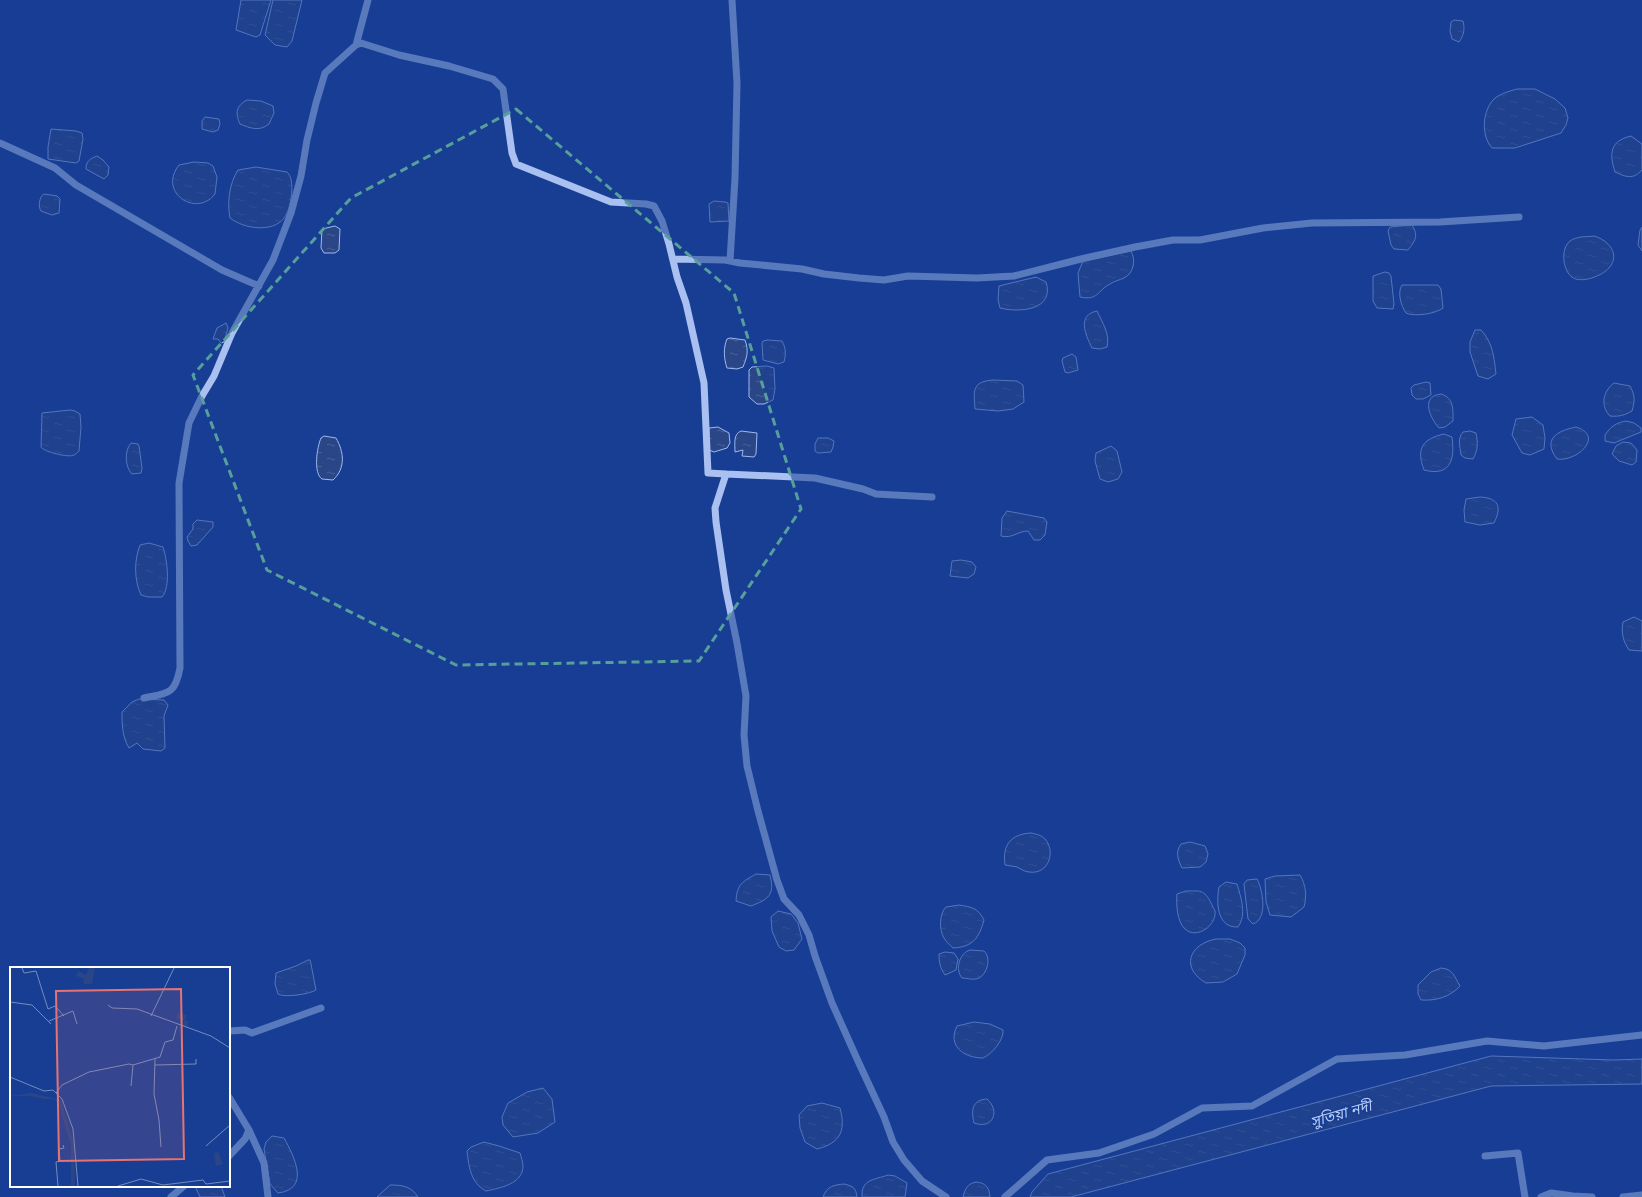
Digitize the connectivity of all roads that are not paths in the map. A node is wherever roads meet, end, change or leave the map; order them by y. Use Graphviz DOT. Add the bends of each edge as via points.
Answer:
graph roads {
  1 [pos="368,0"];
  2 [pos="732,0"];
  3 [pos="356,45"];
  4 [pos="0,143"];
  5 [pos="1519,217"];
  6 [pos="673,259"];
  7 [pos="730,261"];
  8 [pos="260,286"];
  9 [pos="726,474"];
  10 [pos="932,497"];
  11 [pos="144,698"];
  12 [pos="321,1008"];
  13 [pos="230,1031"];
  14 [pos="1642,1035"];
  15 [pos="230,1099"];
  16 [pos="249,1130"];
  17 [pos="230,1155"];
  18 [pos="1485,1156"];
  19 [pos="183,1187"];
  20 [pos="1642,1195"];
  21 [pos="171,1197"];
  22 [pos="268,1197"];
  23 [pos="946,1197"];
  24 [pos="1005,1197"];
  25 [pos="1525,1197"];
  26 [pos="1541,1197"];
  27 [pos="1592,1197"];
  28 [pos="1623,1197"];
  1 -- 3 [label="street"];
  2 -- 7 [label="street" via="737,83"];
  3 -- 6 [label="street" via="361,43 493,79 503,89 512,153 516,164 611,202 654,206 662,222"];
  3 -- 8 [label="street" via="325,73 291,213"];
  4 -- 8 [label="street" via="55,168 76,185 222,270"];
  5 -- 7 [label="street" via="1426,222 1312,222 1200,240 1173,240 1014,276 908,276 884,280"];
  6 -- 7 [label="street"];
  6 -- 9 [label="street" via="704,383 708,473"];
  8 -- 11 [label="street" via="232,333 214,376 189,423 179,483 180,668 177,682 169,693"];
  9 -- 10 [label="street" via="815,478 863,488 876,494"];
  9 -- 23 [label="street" via="715,508 716,522 746,696 744,735 747,766 775,873 784,899 799,915 809,934 832,1002 893,1142 922,1181"];
  12 -- 13 [label="street" via="252,1033 245,1030"];
  14 -- 24 [label="street" via="1544,1046 1487,1041 1405,1055 1337,1059 1252,1106 1202,1108 1154,1134 1099,1153 1046,1160"];
  15 -- 16 [label="street"];
  16 -- 17 [label="street" via="245,1139"];
  16 -- 22 [label="street" via="264,1163"];
  18 -- 25 [label="street" via="1518,1153"];
  19 -- 21 [label="street"];
  20 -- 28 [label="street"];
  26 -- 27 [label="street" via="1551,1193"];
}
